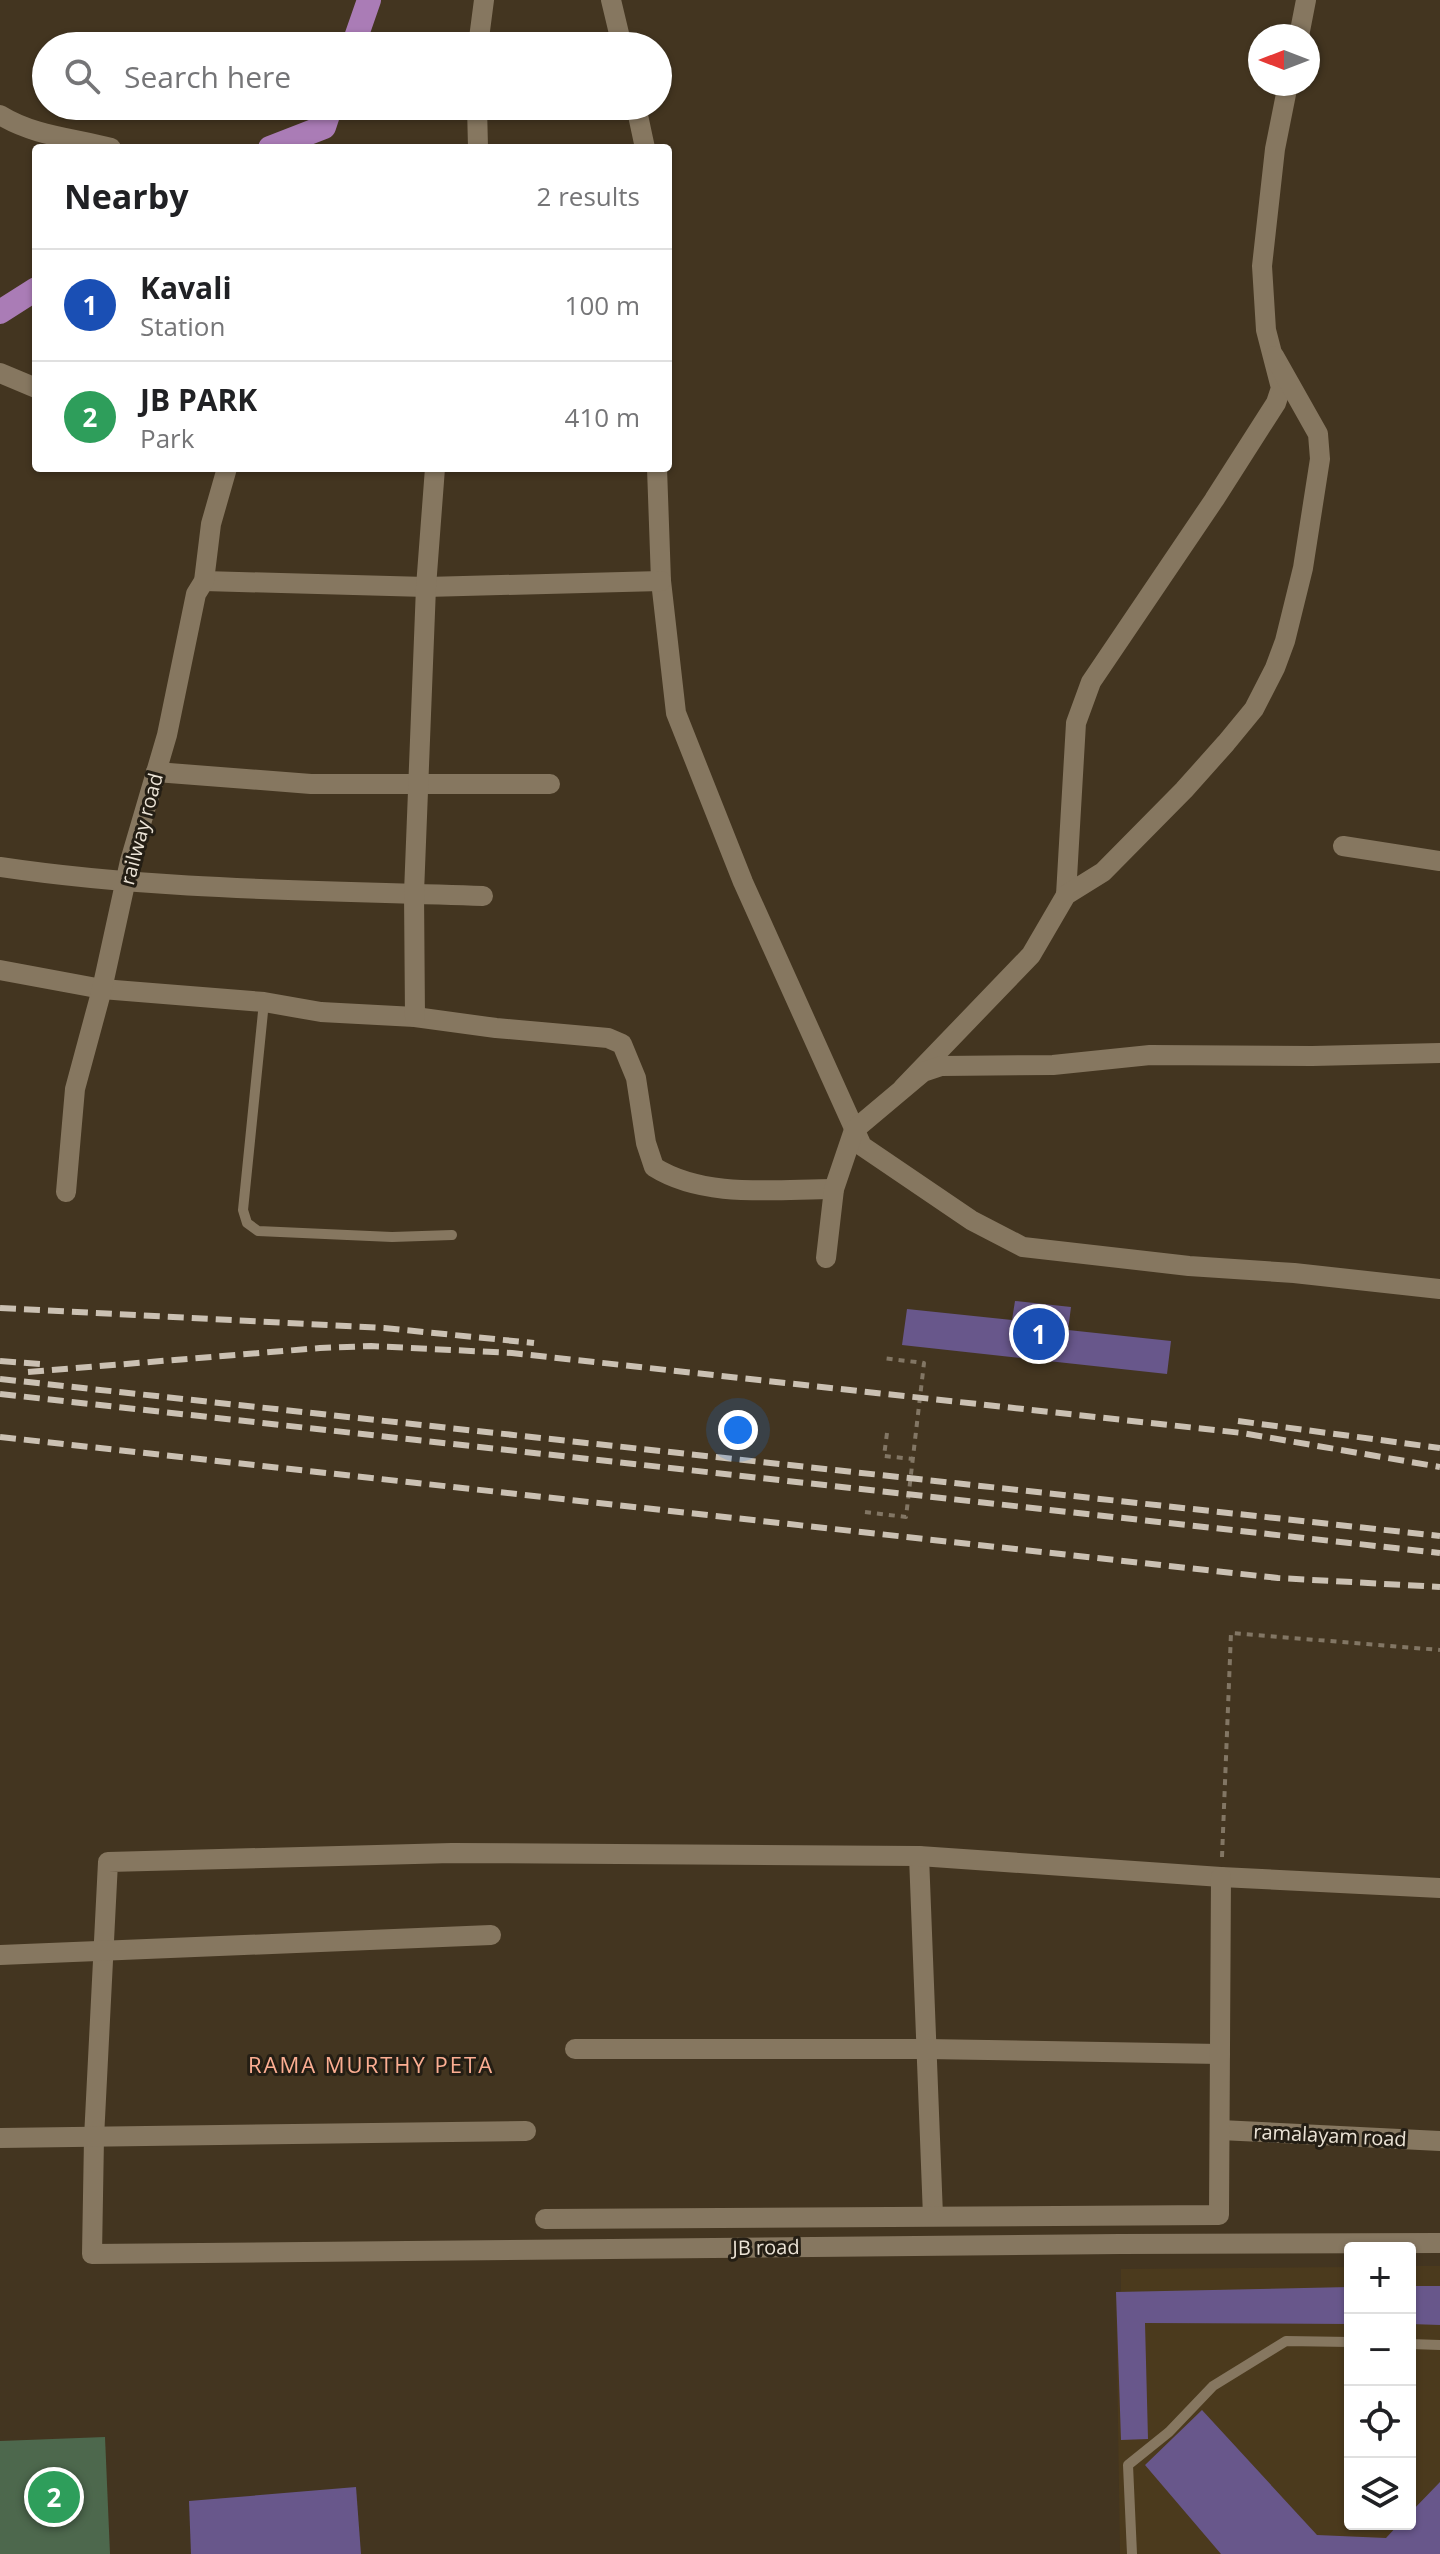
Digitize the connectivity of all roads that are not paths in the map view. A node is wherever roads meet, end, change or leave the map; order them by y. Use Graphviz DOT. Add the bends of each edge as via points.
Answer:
graph roads {
  1 [pos="369,0"];
  2 [pos="484,0"];
  3 [pos="611,0"];
  4 [pos="1306,0"];
  5 [pos="1301,24"];
  6 [pos="358,32"];
  7 [pos="480,32"];
  8 [pos="619,32"];
  9 [pos="1286,96"];
  10 [pos="8,120"];
  11 [pos="477,120"];
  12 [pos="639,120"];
  13 [pos="325,127"];
  14 [pos="91,144"];
  15 [pos="280,144"];
  16 [pos="478,144"];
  17 [pos="644,144"];
  18 [pos="32,292"];
  19 [pos="0,312"];
  20 [pos="1274,356"];
  21 [pos="0,373"];
  22 [pos="32,386"];
  23 [pos="226,472"];
  24 [pos="435,472"];
  25 [pos="657,472"];
  26 [pos="204,581"];
  27 [pos="661,581"];
  28 [pos="426,587"];
  29 [pos="156,772"];
  30 [pos="550,784"];
  31 [pos="420,785"];
  32 [pos="1343,846"];
  33 [pos="1440,861"];
  34 [pos="0,867"];
  35 [pos="125,883"];
  36 [pos="414,893"];
  37 [pos="1066,895"];
  38 [pos="483,896"];
  39 [pos="0,970"];
  40 [pos="102,989"];
  41 [pos="264,1002"];
  42 [pos="415,1017"];
  43 [pos="1440,1053"];
  44 [pos="903,1088"];
  45 [pos="854,1130"];
  46 [pos="834,1189"];
  47 [pos="66,1192"];
  48 [pos="452,1235"];
  49 [pos="826,1258"];
  50 [pos="1440,1289"];
  51 [pos="919,1856"];
  52 [pos="1221,1877"];
  53 [pos="1440,1888"];
  54 [pos="491,1935"];
  55 [pos="104,1952"];
  56 [pos="0,1955"];
  57 [pos="575,2049"];
  58 [pos="927,2049"];
  59 [pos="1220,2054"];
  60 [pos="1220,2130"];
  61 [pos="526,2131"];
  62 [pos="0,2138"];
  63 [pos="94,2138"];
  64 [pos="1440,2141"];
  65 [pos="933,2216"];
  66 [pos="545,2219"];
  67 [pos="1440,2243"];
  68 [pos="1344,2342"];
  69 [pos="1416,2344"];
  70 [pos="1440,2345"];
  71 [pos="1132,2554"];
  1 -- 6 [label="main road"];
  2 -- 7 [label="street"];
  3 -- 8 [label="street"];
  4 -- 5 [label="street"];
  9 -- 20 [label="street" via="1262,266 1266,330"];
  10 -- 14 [label="street" via="45,135"];
  11 -- 16 [label="street"];
  12 -- 17 [label="street"];
  13 -- 15 [label="main road"];
  18 -- 19 [label="main road"];
  20 -- 37 [label="street" via="1281,388 1276,403 1091,682 1076,723"];
  20 -- 37 [label="street" via="1318,434 1320,459 1303,568 1275,668 1254,709 1184,790 1103,872"];
  21 -- 22 [label="street"];
  23 -- 26 [label="street, railway road" via="211,524"];
  24 -- 28 [label="street"];
  25 -- 27 [label="street"];
  26 -- 28 [label="street"];
  26 -- 29 [label="street, railway road" via="196,594"];
  27 -- 28 [label="street"];
  27 -- 45 [label="street" via="676,713 743,882"];
  28 -- 31 [label="street"];
  29 -- 31 [label="street" via="311,784"];
  29 -- 35 [label="street, railway road"];
  30 -- 31 [label="street"];
  31 -- 36 [label="street"];
  32 -- 33 [label="street"];
  34 -- 35 [label="street"];
  35 -- 36 [label="street"];
  35 -- 40 [label="street, railway road"];
  36 -- 38 [label="street"];
  36 -- 42 [label="street"];
  37 -- 44 [label="street" via="1031,955"];
  39 -- 40 [label="street"];
  40 -- 41 [label="street"];
  40 -- 47 [label="street, railway road" via="75,1089"];
  41 -- 42 [label="street" via="321,1012"];
  41 -- 48 [label="lane" via="243,1210 247,1223 258,1231"];
  42 -- 46 [label="street" via="608,1038 622,1044 636,1078 654,1167 671,1178 722,1189"];
  43 -- 44 [label="street" via="1150,1055 1053,1065 941,1066"];
  44 -- 45 [label="street"];
  45 -- 46 [label="street"];
  45 -- 50 [label="street" via="862,1146 971,1220 1023,1247"];
  46 -- 49 [label="street"];
  51 -- 52 [label="street"];
  51 -- 55 [label="street" via="452,1853 108,1862"];
  51 -- 58 [label="street"];
  52 -- 53 [label="street"];
  52 -- 59 [label="street"];
  54 -- 55 [label="street"];
  55 -- 56 [label="street"];
  55 -- 63 [label="street"];
  57 -- 58 [label="street"];
  58 -- 59 [label="street"];
  58 -- 65 [label="street"];
  59 -- 60 [label="street"];
  60 -- 64 [label="street, ramalayam road"];
  60 -- 65 [label="street" via="1219,2215"];
  61 -- 63 [label="street"];
  62 -- 63 [label="street"];
  63 -- 67 [label="street, JB road" via="92,2254"];
  65 -- 66 [label="street"];
  68 -- 71 [label="lane" via="1286,2341 1213,2386 1128,2465"];
  69 -- 70 [label="lane"];
}
